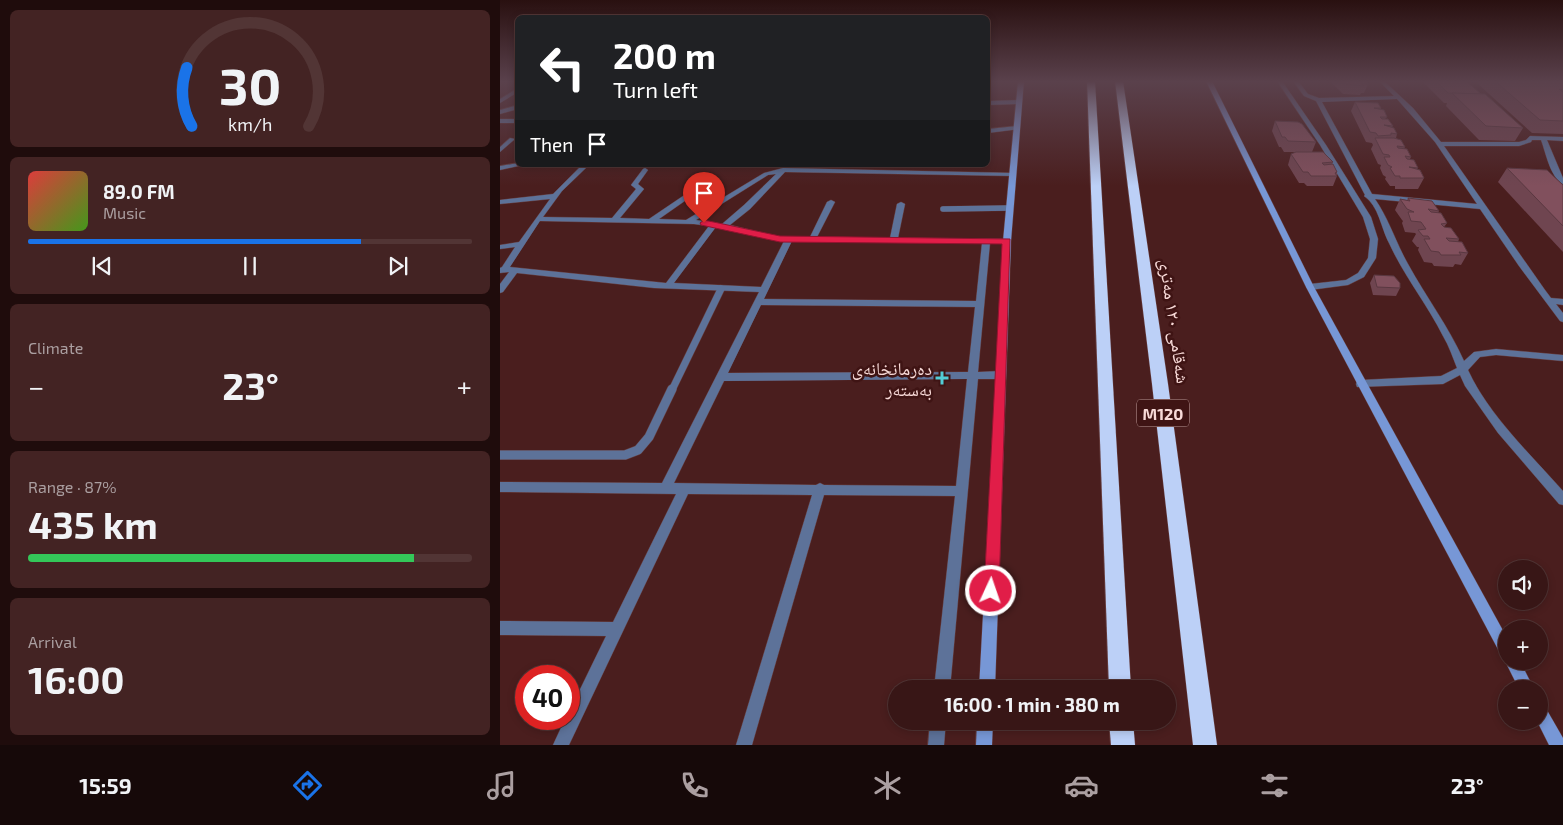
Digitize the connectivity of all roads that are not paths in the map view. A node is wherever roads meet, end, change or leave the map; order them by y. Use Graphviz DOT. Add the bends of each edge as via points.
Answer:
graph roads {
  1 [pos="1018,116"];
  2 [pos="1092,116"];
  3 [pos="1124,116"];
  4 [pos="1226,116"];
  5 [pos="1303,116"];
  6 [pos="1326,116"];
  7 [pos="1415,116"];
  8 [pos="500,122"];
  9 [pos="515,122"];
  10 [pos="1017,128"];
  11 [pos="990,131"];
  12 [pos="1524,133"];
  13 [pos="512,138"];
  14 [pos="1530,138"];
  15 [pos="1543,138"];
  16 [pos="1563,139"];
  17 [pos="1440,144"];
  18 [pos="500,150"];
  19 [pos="515,166"];
  20 [pos="584,167"];
  21 [pos="785,167"];
  22 [pos="500,168"];
  23 [pos="645,170"];
  24 [pos="1013,174"];
  25 [pos="1563,182"];
  26 [pos="556,196"];
  27 [pos="686,196"];
  28 [pos="1368,196"];
  29 [pos="500,202"];
  30 [pos="831,202"];
  31 [pos="901,204"];
  32 [pos="1482,207"];
  33 [pos="1010,208"];
  34 [pos="943,209"];
  35 [pos="538,219"];
  36 [pos="614,221"];
  37 [pos="650,222"];
  38 [pos="686,222"];
  39 [pos="714,224"];
  40 [pos="723,226"];
  41 [pos="789,240"];
  42 [pos="812,240"];
  43 [pos="1007,241"];
  44 [pos="893,242"];
  45 [pos="986,242"];
  46 [pos="520,244"];
  47 [pos="500,247"];
  48 [pos="515,270"];
  49 [pos="502,271"];
  50 [pos="668,286"];
  51 [pos="1310,287"];
  52 [pos="721,289"];
  53 [pos="500,290"];
  54 [pos="764,290"];
  55 [pos="1548,301"];
  56 [pos="758,302"];
  57 [pos="1563,302"];
  58 [pos="979,304"];
  59 [pos="1563,319"];
  60 [pos="1563,358"];
  61 [pos="1462,370"];
  62 [pos="972,375"];
  63 [pos="1001,375"];
  64 [pos="721,376"];
  65 [pos="1361,384"];
  66 [pos="500,455"];
  67 [pos="500,487"];
  68 [pos="666,488"];
  69 [pos="820,488"];
  70 [pos="684,489"];
  71 [pos="961,491"];
  72 [pos="1563,500"];
  73 [pos="500,628"];
  74 [pos="617,629"];
  75 [pos="1498,635"];
  76 [pos="943,680"];
  77 [pos="987,680"];
  78 [pos="1120,680"];
  79 [pos="1548,727"];
  80 [pos="937,730"];
  81 [pos="985,730"];
  82 [pos="1122,730"];
  83 [pos="561,745"];
  84 [pos="744,745"];
  85 [pos="936,745"];
  86 [pos="984,745"];
  87 [pos="1123,745"];
  88 [pos="1205,745"];
  89 [pos="1558,745"];
  1 -- 10 [label="street"];
  2 -- 78 [label="highway"];
  3 -- 88 [label="highway, شەقامی ١٢٠ مەتری / M120"];
  4 -- 51 [label="street"];
  5 -- 51 [label="street" via="1367,217 1374,239 1372,258 1361,275 1348,282"];
  6 -- 28 [label="street"];
  7 -- 17 [label="street"];
  8 -- 9 [label="street"];
  10 -- 11 [label="street"];
  10 -- 24 [label="street"];
  12 -- 14 [label="street"];
  13 -- 18 [label="street"];
  14 -- 15 [label="street"];
  14 -- 17 [label="street" via="1519,144"];
  15 -- 16 [label="street"];
  15 -- 25 [label="street"];
  17 -- 32 [label="street"];
  19 -- 22 [label="street"];
  20 -- 26 [label="street"];
  21 -- 24 [label="street"];
  21 -- 38 [label="street" via="766,174"];
  21 -- 40 [label="street" via="747,207"];
  23 -- 36 [label="street" via="634,184 640,189"];
  24 -- 33 [label="street"];
  26 -- 29 [label="street"];
  26 -- 35 [label="street"];
  27 -- 37 [label="street"];
  28 -- 32 [label="street"];
  28 -- 61 [label="street" via="1382,214 1392,242 1448,336"];
  30 -- 42 [label="street"];
  31 -- 44 [label="street"];
  32 -- 55 [label="street"];
  33 -- 34 [label="lane"];
  33 -- 43 [label="street"];
  35 -- 36 [label="street"];
  35 -- 46 [label="street"];
  36 -- 37 [label="street"];
  37 -- 38 [label="street"];
  38 -- 39 [label="street"];
  39 -- 40 [label="street"];
  39 -- 50 [label="street"];
  40 -- 41 [label="street"];
  41 -- 42 [label="street"];
  41 -- 54 [label="street"];
  42 -- 44 [label="street"];
  43 -- 45 [label="street"];
  43 -- 63 [label="street"];
  44 -- 45 [label="street"];
  45 -- 58 [label="street"];
  46 -- 47 [label="street"];
  46 -- 49 [label="street"];
  48 -- 49 [label="street"];
  48 -- 50 [label="street"];
  48 -- 53 [label="street"];
  50 -- 52 [label="street"];
  51 -- 65 [label="street"];
  52 -- 54 [label="street"];
  52 -- 66 [label="lane" via="649,437 638,450 625,455"];
  54 -- 56 [label="street"];
  55 -- 57 [label="street"];
  55 -- 59 [label="street"];
  56 -- 58 [label="street"];
  56 -- 64 [label="street"];
  58 -- 62 [label="street"];
  60 -- 61 [label="street" via="1496,352 1477,354"];
  61 -- 65 [label="street" via="1443,380"];
  61 -- 72 [label="street" via="1502,430"];
  62 -- 63 [label="street"];
  62 -- 64 [label="street"];
  62 -- 71 [label="street"];
  63 -- 77 [label="street"];
  64 -- 68 [label="street"];
  65 -- 75 [label="street"];
  67 -- 68 [label="street"];
  68 -- 70 [label="street"];
  69 -- 70 [label="street"];
  69 -- 71 [label="street"];
  69 -- 84 [label="street"];
  70 -- 74 [label="street"];
  71 -- 76 [label="street"];
  73 -- 74 [label="street"];
  74 -- 83 [label="street"];
  79 -- 89 [label="street"];
  80 -- 85 [label="street"];
  81 -- 86 [label="street"];
  82 -- 87 [label="highway"];
}
